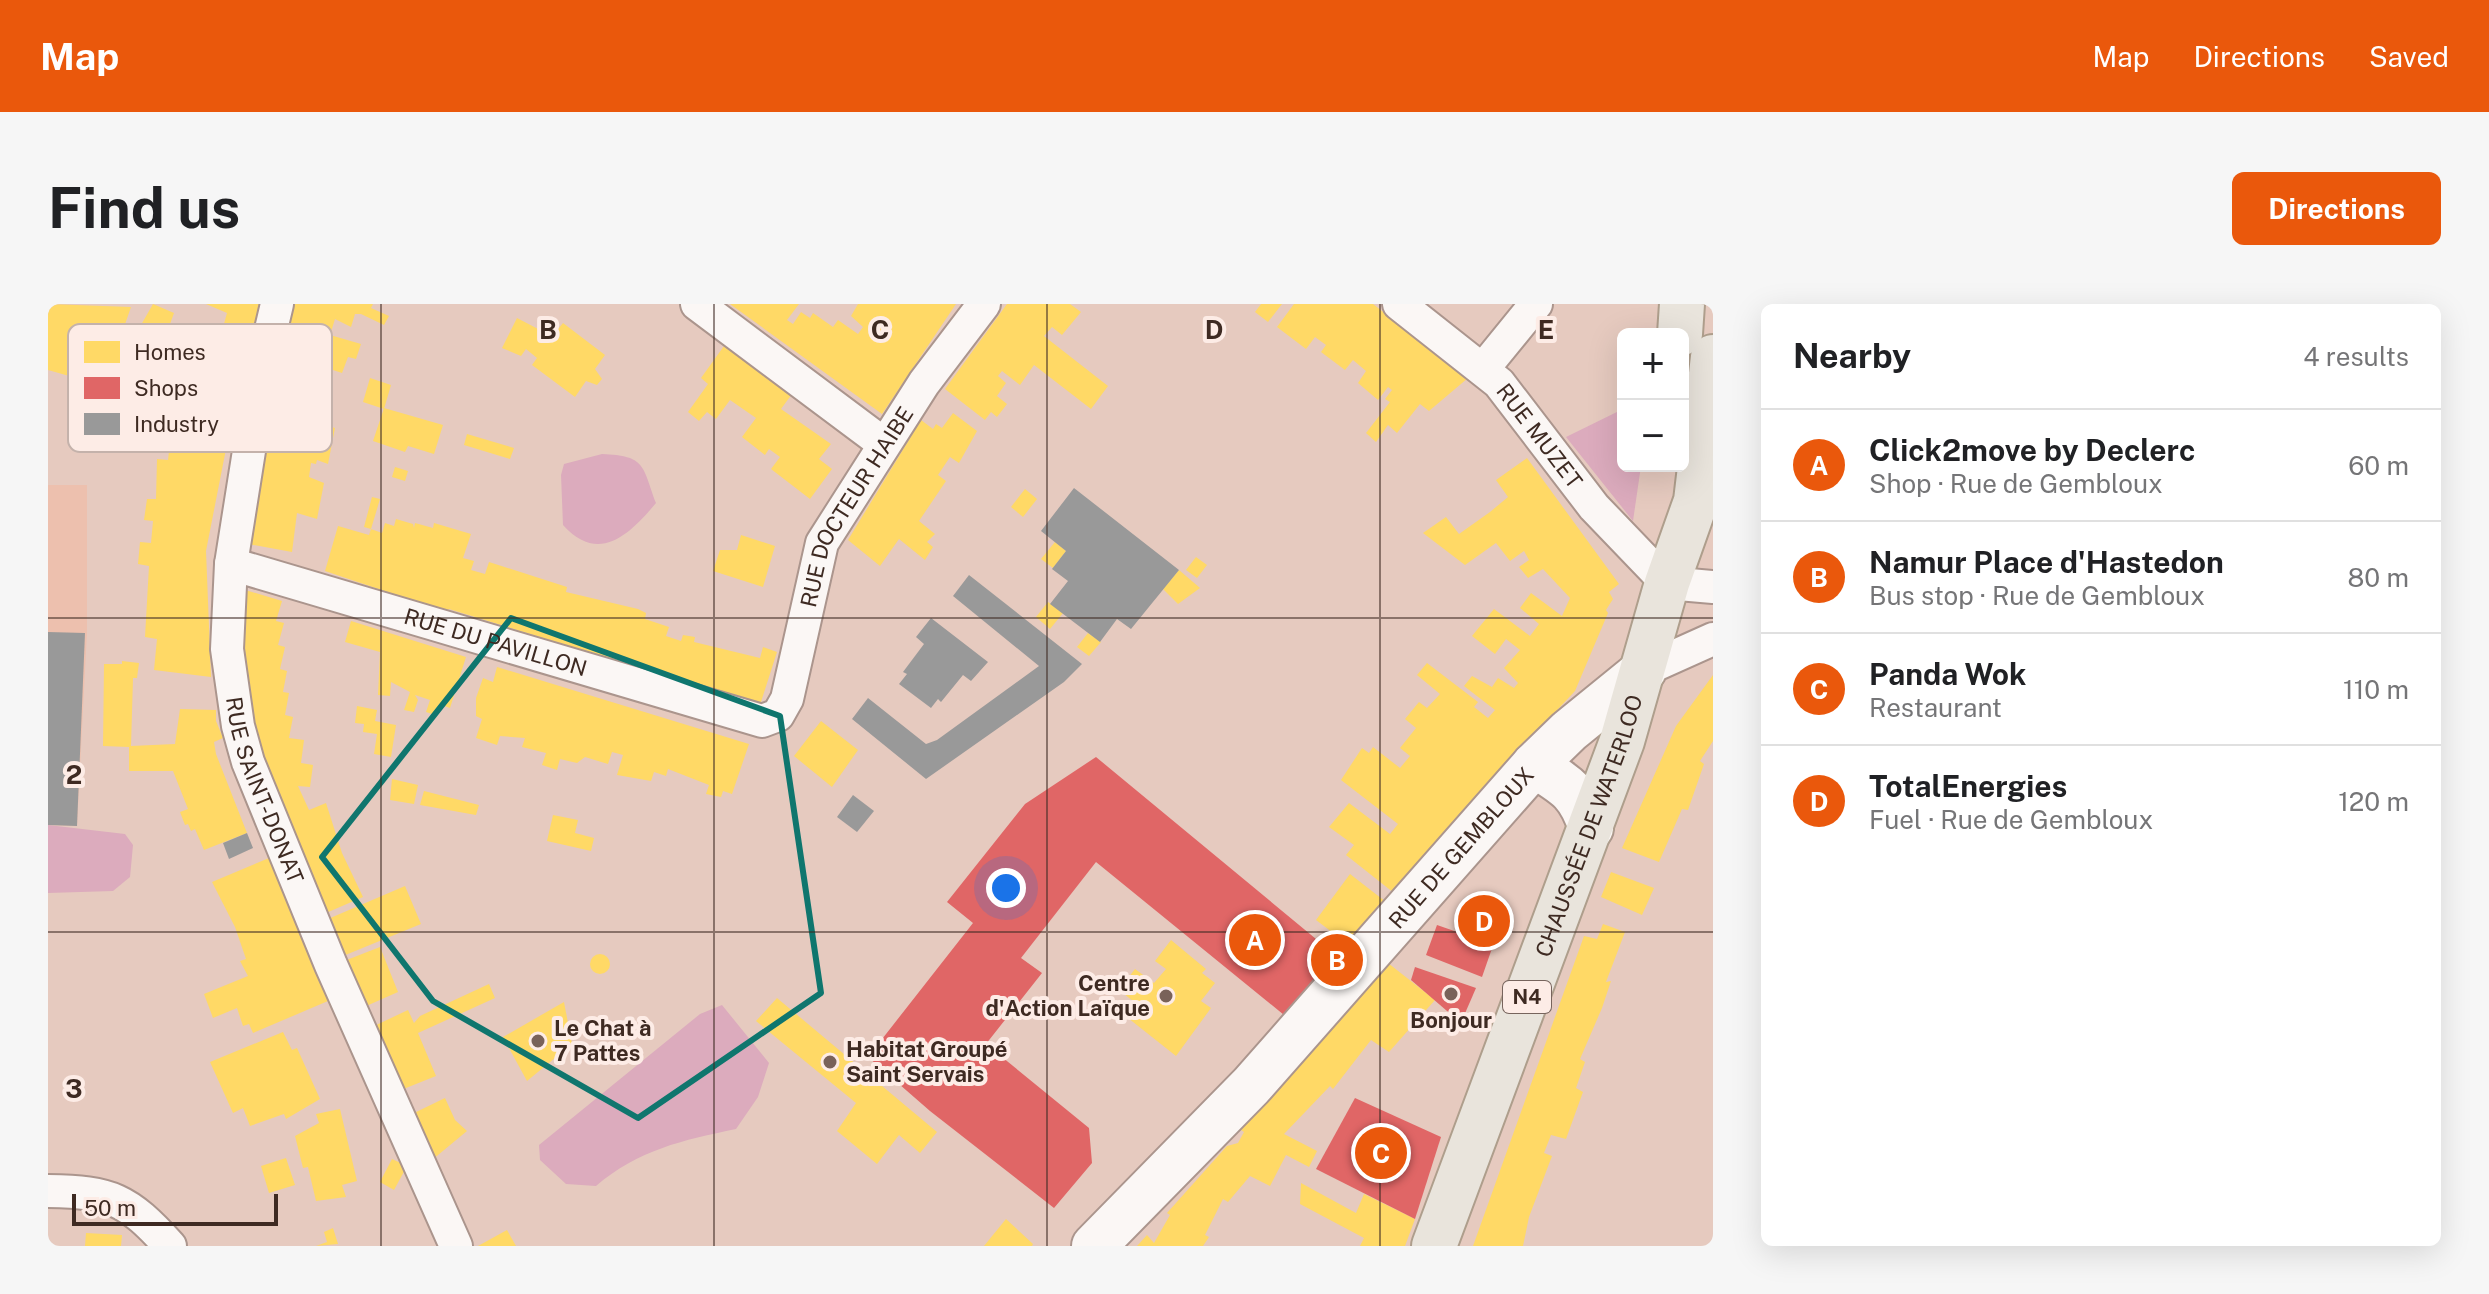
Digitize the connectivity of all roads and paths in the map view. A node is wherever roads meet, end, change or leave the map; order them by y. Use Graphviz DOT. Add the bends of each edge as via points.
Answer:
graph roads {
  1 [pos="277,304"];
  2 [pos="697,304"];
  3 [pos="984,304"];
  4 [pos="1399,304"];
  5 [pos="1536,304"];
  6 [pos="1682,304"];
  7 [pos="272,324"];
  8 [pos="1680,328"];
  9 [pos="1713,357"];
  10 [pos="1491,376"];
  11 [pos="884,444"];
  12 [pos="249,452"];
  13 [pos="1672,472"];
  14 [pos="231,564"];
  15 [pos="1667,583"];
  16 [pos="1713,587"];
  17 [pos="1713,639"];
  18 [pos="1644,670"];
  19 [pos="762,721"];
  20 [pos="1534,765"];
  21 [pos="1591,828"];
  22 [pos="48,1191"];
  23 [pos="170,1246"];
  24 [pos="456,1246"];
  25 [pos="1094,1246"];
  26 [pos="1434,1246"];
  1 -- 7 [label="street, RUE SAINT-DONAT"];
  2 -- 11 [label="street"];
  3 -- 11 [label="street, RUE DOCTEUR HAIBE"];
  4 -- 10 [label="street, RUE MUZET"];
  5 -- 10 [label="street"];
  6 -- 8 [label="main road"];
  9 -- 15 [label="main road, N4" via="1696,501"];
  10 -- 15 [label="street, RUE MUZET" via="1594,507"];
  11 -- 19 [label="street, RUE DOCTEUR HAIBE" via="822,543 787,699 778,715"];
  12 -- 14 [label="street, RUE SAINT-DONAT"];
  13 -- 15 [label="main road"];
  14 -- 19 [label="street, RUE DU PAVILLON"];
  14 -- 24 [label="street, RUE SAINT-DONAT" via="227,649 248,762"];
  15 -- 16 [label="street"];
  15 -- 18 [label="main road, CHAUSSÉE DE WATERLOO / N4"];
  17 -- 18 [label="street"];
  18 -- 20 [label="main road, RUE DE GEMBLOUX"];
  18 -- 21 [label="main road, CHAUSSÉE DE WATERLOO / N4"];
  20 -- 21 [label="main road" via="1563,781 1582,802"];
  20 -- 25 [label="main road, RUE DE GEMBLOUX" via="1251,1086"];
  21 -- 26 [label="main road, CHAUSSÉE DE WATERLOO / N4"];
  22 -- 23 [label="street" via="97,1194 128,1204"];
}
